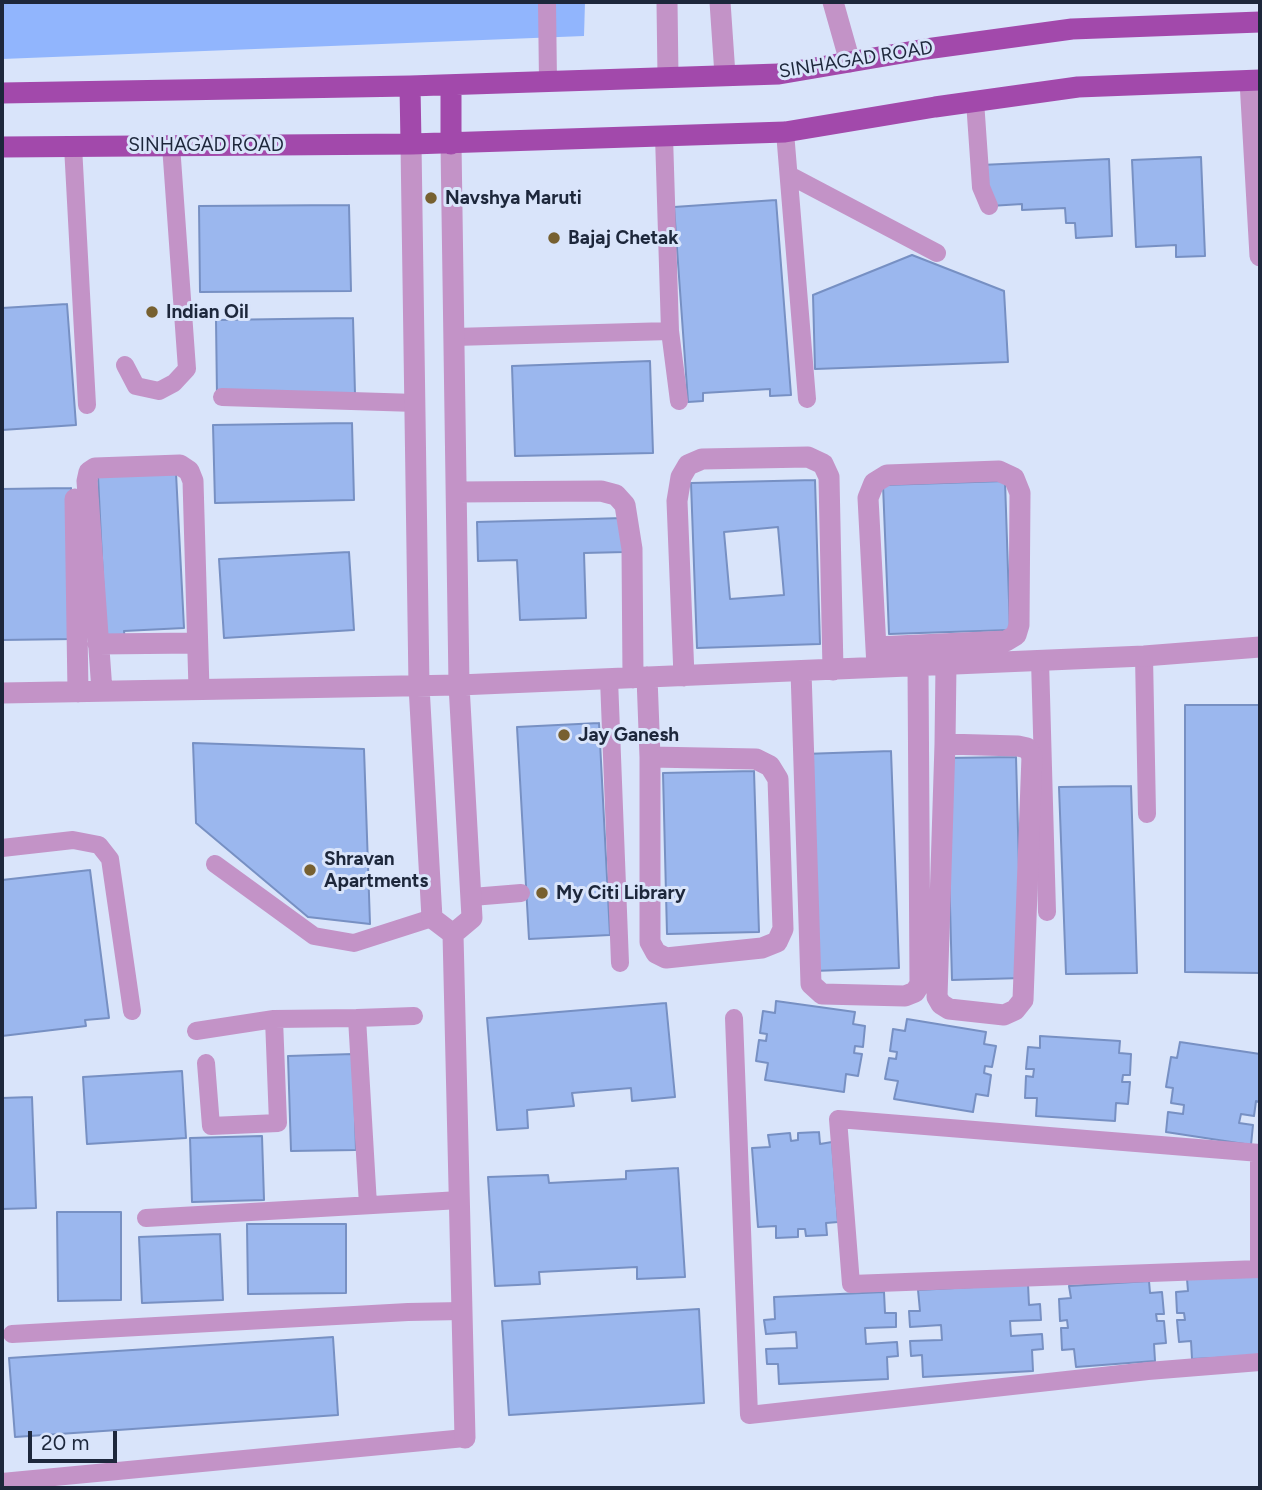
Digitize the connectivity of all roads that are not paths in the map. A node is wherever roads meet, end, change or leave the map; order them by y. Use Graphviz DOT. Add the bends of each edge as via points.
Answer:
graph roads {
  1 [pos="547,2"];
  2 [pos="667,2"];
  3 [pos="720,2"];
  4 [pos="833,2"];
  5 [pos="1260,22"];
  6 [pos="850,62"];
  7 [pos="725,75"];
  8 [pos="668,77"];
  9 [pos="1255,80"];
  10 [pos="548,82"];
  11 [pos="451,85"];
  12 [pos="410,86"];
  13 [pos="2,93"];
  14 [pos="975,101"];
  15 [pos="785,132"];
  16 [pos="664,136"];
  17 [pos="451,144"];
  18 [pos="171,145"];
  19 [pos="411,145"];
  20 [pos="73,146"];
  21 [pos="2,147"];
  22 [pos="789,175"];
  23 [pos="989,206"];
  24 [pos="937,253"];
  25 [pos="1260,256"];
  26 [pos="670,331"];
  27 [pos="454,337"];
  28 [pos="125,365"];
  29 [pos="222,397"];
  30 [pos="807,399"];
  31 [pos="679,401"];
  32 [pos="416,403"];
  33 [pos="87,405"];
  34 [pos="457,492"];
  35 [pos="75,499"];
  36 [pos="197,643"];
  37 [pos="98,644"];
  38 [pos="1260,647"];
  39 [pos="1144,656"];
  40 [pos="876,657"];
  41 [pos="1040,660"];
  42 [pos="946,665"];
  43 [pos="918,666"];
  44 [pos="833,670"];
  45 [pos="801,671"];
  46 [pos="684,676"];
  47 [pos="640,678"];
  48 [pos="609,679"];
  49 [pos="460,685"];
  50 [pos="419,686"];
  51 [pos="199,689"];
  52 [pos="102,691"];
  53 [pos="78,692"];
  54 [pos="2,693"];
  55 [pos="945,744"];
  56 [pos="650,757"];
  57 [pos="1146,814"];
  58 [pos="2,848"];
  59 [pos="215,864"];
  60 [pos="521,893"];
  61 [pos="472,897"];
  62 [pos="1047,912"];
  63 [pos="432,918"];
  64 [pos="453,934"];
  65 [pos="620,964"];
  66 [pos="132,1011"];
  67 [pos="414,1016"];
  68 [pos="357,1018"];
  69 [pos="734,1018"];
  70 [pos="274,1019"];
  71 [pos="196,1031"];
  72 [pos="206,1063"];
  73 [pos="1259,1154"];
  74 [pos="460,1200"];
  75 [pos="368,1205"];
  76 [pos="146,1218"];
  77 [pos="462,1311"];
  78 [pos="12,1334"];
  79 [pos="1260,1362"];
  80 [pos="465,1438"];
  81 [pos="2,1482"];
  1 -- 10 [label="lane"];
  2 -- 8 [label="street"];
  3 -- 7 [label="street"];
  4 -- 6 [label="street"];
  5 -- 6 [label="main road, SINHAGAD ROAD" via="1072,29"];
  6 -- 7 [label="main road, SINHAGAD ROAD" via="779,74"];
  7 -- 8 [label="main road, SINHAGAD ROAD"];
  8 -- 10 [label="main road, SINHAGAD ROAD"];
  9 -- 14 [label="main road, SINHAGAD ROAD" via="1078,87"];
  9 -- 25 [label="street"];
  10 -- 11 [label="main road, SINHAGAD ROAD"];
  11 -- 12 [label="main road, SINHAGAD ROAD"];
  11 -- 17 [label="main road"];
  12 -- 13 [label="main road, SINHAGAD ROAD"];
  12 -- 19 [label="main road"];
  14 -- 15 [label="main road, SINHAGAD ROAD"];
  14 -- 23 [label="lane" via="981,187"];
  15 -- 16 [label="main road, SINHAGAD ROAD"];
  15 -- 22 [label="lane"];
  16 -- 17 [label="main road, SINHAGAD ROAD"];
  16 -- 26 [label="lane"];
  17 -- 19 [label="main road, SINHAGAD ROAD"];
  17 -- 27 [label="street"];
  18 -- 19 [label="main road, SINHAGAD ROAD"];
  18 -- 20 [label="main road, SINHAGAD ROAD"];
  18 -- 28 [label="lane" via="187,369 159,391 136,386"];
  19 -- 32 [label="street"];
  20 -- 21 [label="main road, SINHAGAD ROAD"];
  20 -- 33 [label="lane"];
  22 -- 24 [label="lane"];
  22 -- 30 [label="lane"];
  26 -- 27 [label="lane"];
  26 -- 31 [label="lane"];
  27 -- 34 [label="street"];
  29 -- 32 [label="lane"];
  32 -- 50 [label="street"];
  34 -- 47 [label="street" via="601,491 616,495 625,505 632,549"];
  34 -- 49 [label="street"];
  35 -- 53 [label="street"];
  36 -- 37 [label="street"];
  36 -- 37 [label="street" via="193,481 180,465 95,468 89,472"];
  36 -- 51 [label="street"];
  37 -- 52 [label="street"];
  38 -- 39 [label="street"];
  39 -- 41 [label="street"];
  39 -- 57 [label="lane"];
  40 -- 40 [label="street" via="868,498 874,483 887,475 999,471 1014,478 1020,493 1016,635 1006,641"];
  40 -- 43 [label="street"];
  40 -- 44 [label="street"];
  41 -- 42 [label="street"];
  41 -- 62 [label="lane"];
  42 -- 43 [label="street"];
  42 -- 55 [label="street"];
  43 -- 45 [label="street" via="920,984 905,996 822,994 811,984"];
  44 -- 45 [label="street"];
  44 -- 46 [label="street" via="829,477 823,464 808,457 702,459 688,465 677,501"];
  45 -- 46 [label="street"];
  46 -- 47 [label="street"];
  47 -- 48 [label="street"];
  47 -- 56 [label="street"];
  48 -- 49 [label="street"];
  48 -- 65 [label="lane"];
  49 -- 50 [label="street"];
  49 -- 61 [label="street"];
  50 -- 51 [label="street"];
  50 -- 63 [label="street"];
  51 -- 52 [label="street"];
  52 -- 53 [label="street"];
  53 -- 54 [label="street"];
  55 -- 55 [label="street" via="937,997 949,1009 1004,1015 1023,999 1032,756 1027,748 1018,746"];
  56 -- 56 [label="street" via="756,759 770,766 778,779 783,929 777,942 762,948 666,958 656,953 650,943"];
  58 -- 66 [label="lane" via="73,840 99,845 110,859"];
  59 -- 63 [label="lane" via="314,936 354,943"];
  60 -- 61 [label="lane"];
  61 -- 64 [label="street" via="472,918"];
  63 -- 64 [label="street"];
  64 -- 74 [label="street"];
  67 -- 68 [label="lane"];
  68 -- 70 [label="lane"];
  68 -- 75 [label="lane"];
  69 -- 79 [label="lane" via="749,1415"];
  70 -- 71 [label="lane"];
  70 -- 72 [label="lane" via="278,1123 211,1126"];
  73 -- 73 [label="lane" via="1259,1269 851,1284 838,1119"];
  74 -- 75 [label="lane"];
  74 -- 77 [label="street"];
  75 -- 76 [label="lane"];
  77 -- 78 [label="lane"];
  77 -- 80 [label="street"];
  80 -- 81 [label="lane"];
}
